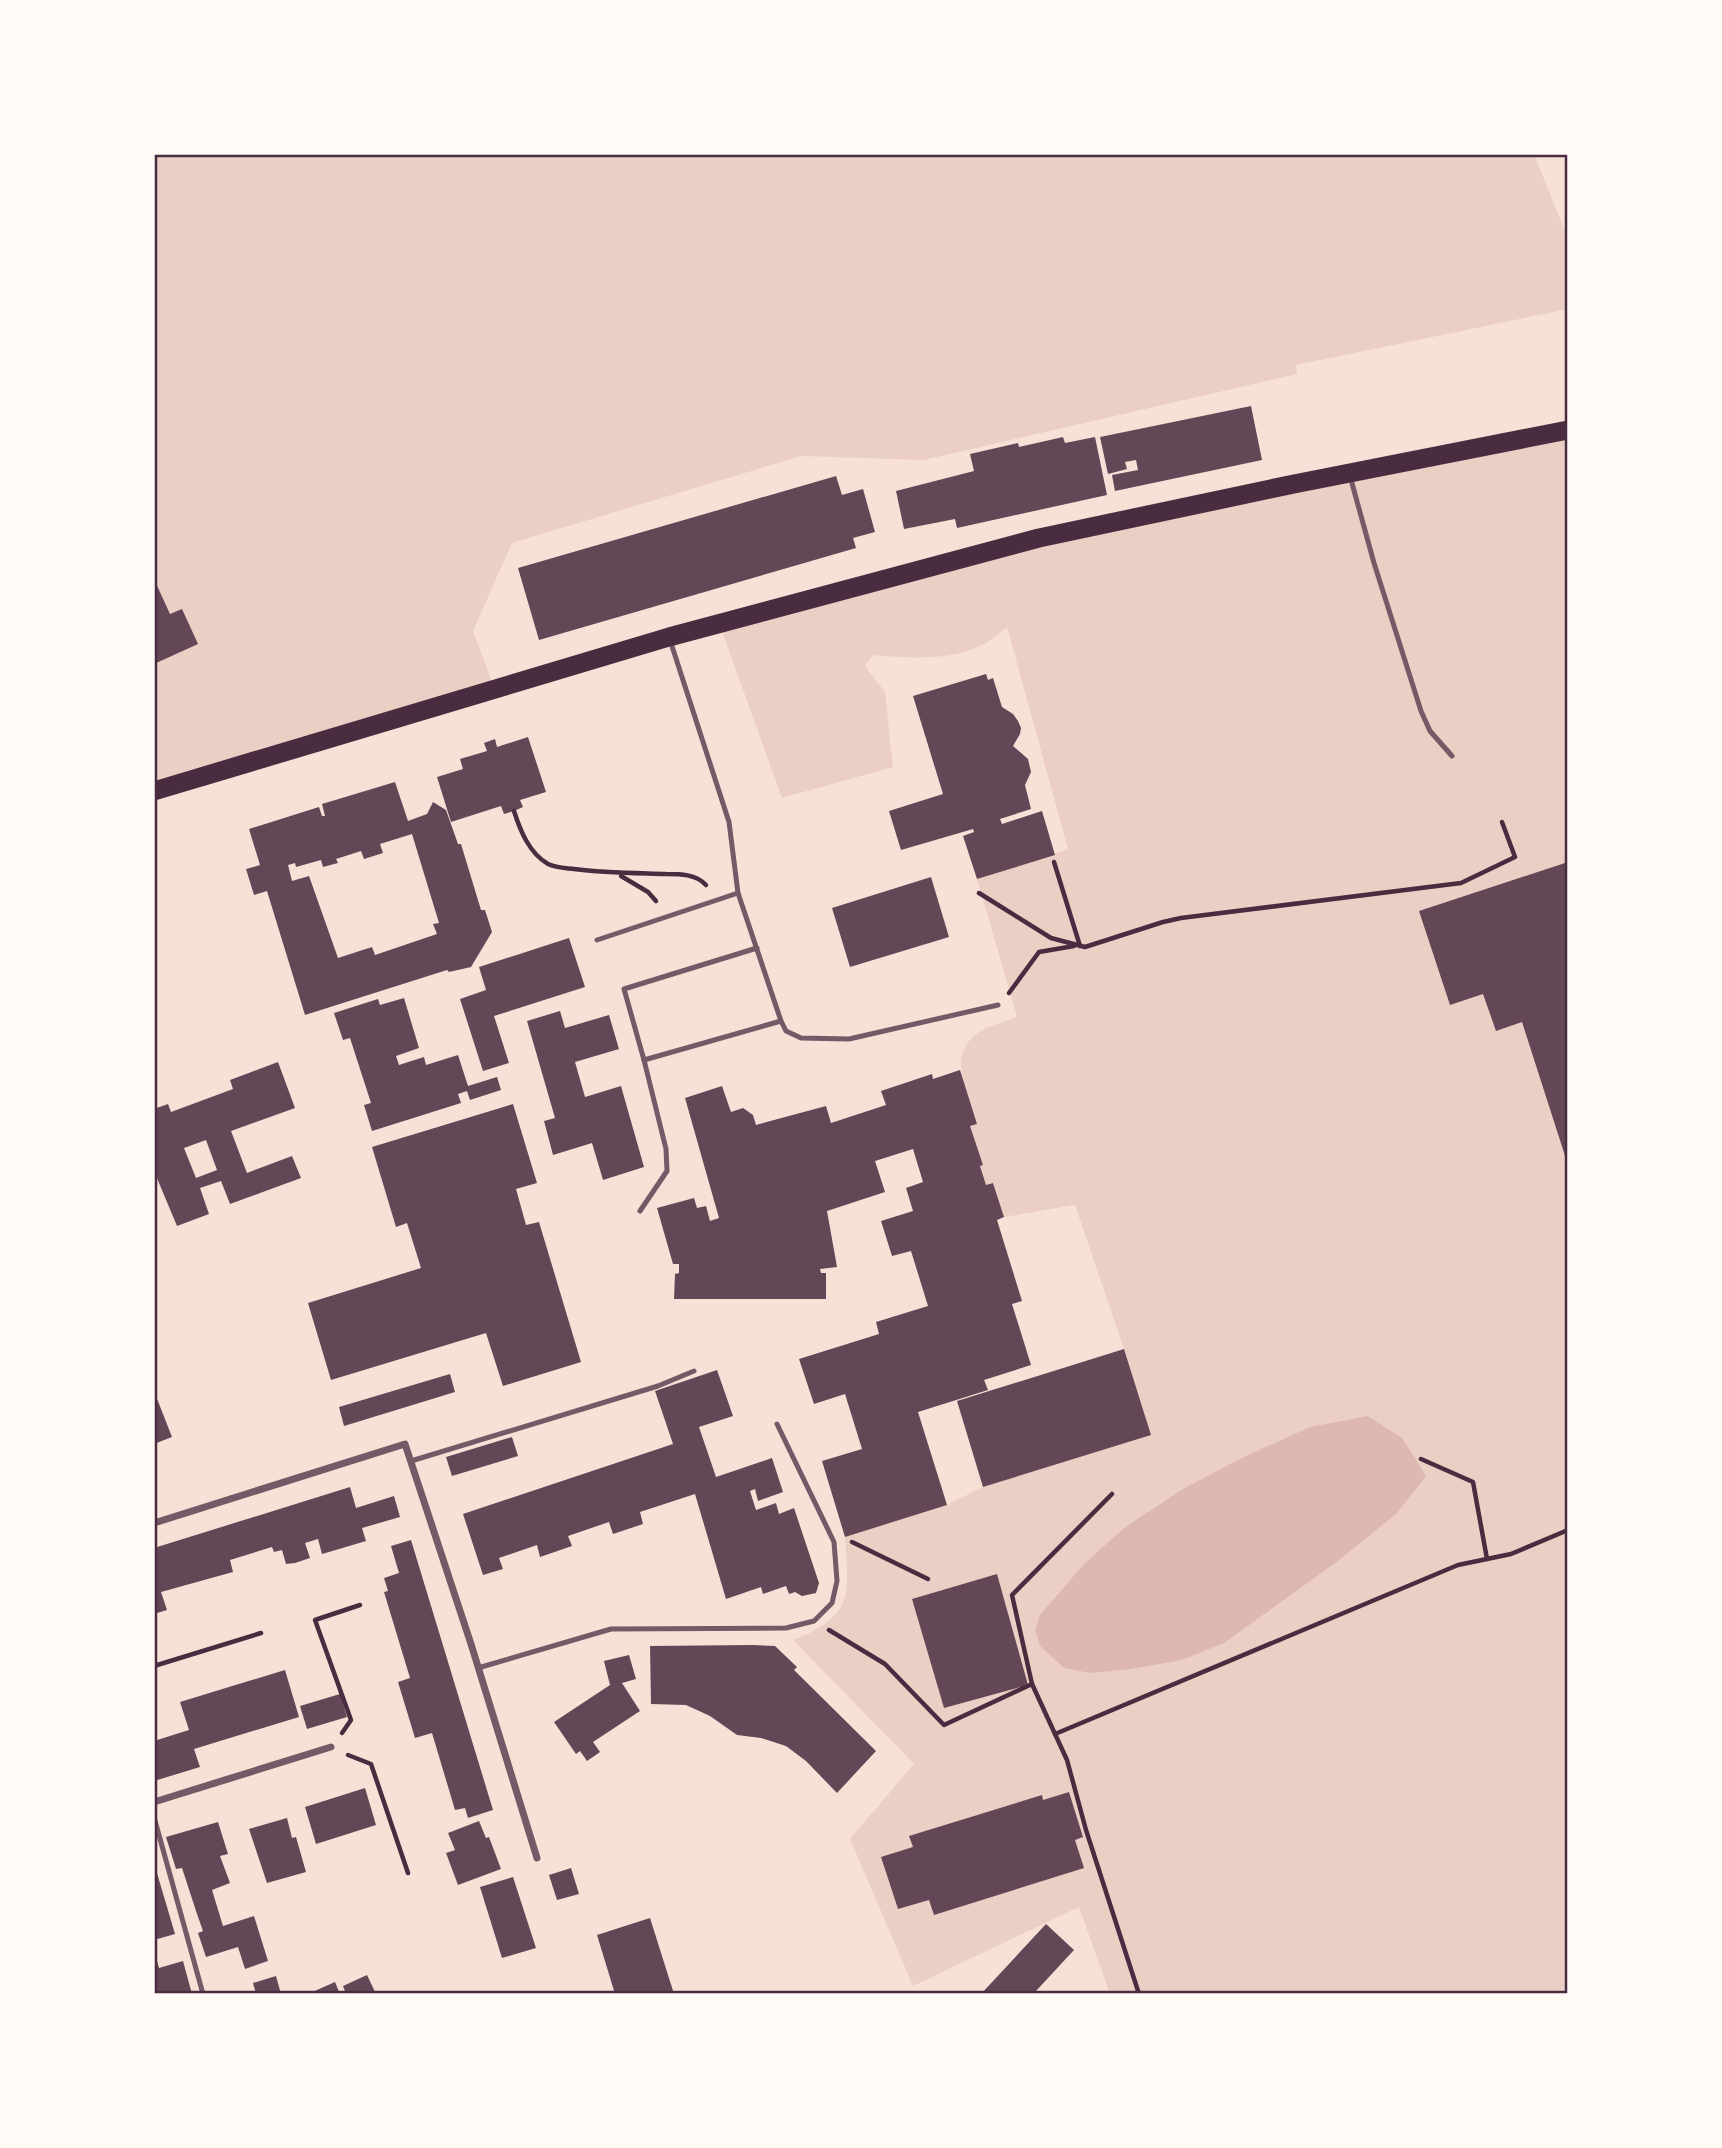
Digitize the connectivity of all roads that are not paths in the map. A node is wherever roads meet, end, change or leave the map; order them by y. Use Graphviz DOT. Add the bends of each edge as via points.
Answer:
graph roads {
  1 [pos="1568,430"];
  2 [pos="1349,473"];
  3 [pos="669,637"];
  4 [pos="1452,756"];
  5 [pos="154,791"];
  6 [pos="738,893"];
  7 [pos="597,940"];
  8 [pos="757,948"];
  9 [pos="998,1005"];
  10 [pos="781,1021"];
  11 [pos="644,1060"];
  12 [pos="640,1211"];
  13 [pos="694,1371"];
  14 [pos="777,1424"];
  15 [pos="411,1461"];
  16 [pos="154,1523"];
  17 [pos="478,1668"];
  18 [pos="331,1747"];
  19 [pos="154,1802"];
  20 [pos="154,1817"];
  21 [pos="537,1858"];
  22 [pos="203,1994"];
  1 -- 2 [label="highway"];
  2 -- 3 [label="highway" via="1039,538"];
  2 -- 4 [label="lane" via="1421,711 1430,731"];
  3 -- 5 [label="highway"];
  3 -- 6 [label="lane" via="729,822"];
  6 -- 7 [label="lane"];
  6 -- 8 [label="lane"];
  8 -- 10 [label="lane"];
  8 -- 11 [label="lane" via="624,989"];
  9 -- 10 [label="lane" via="849,1039 800,1038 786,1031"];
  10 -- 11 [label="lane"];
  11 -- 12 [label="lane" via="667,1171"];
  13 -- 15 [label="lane"];
  14 -- 17 [label="lane" via="834,1542 837,1581 832,1603 814,1621 786,1628 611,1629"];
  15 -- 16 [label="street" via="405,1444"];
  15 -- 17 [label="street"];
  17 -- 21 [label="street"];
  18 -- 19 [label="street"];
  20 -- 22 [label="lane"];
}
